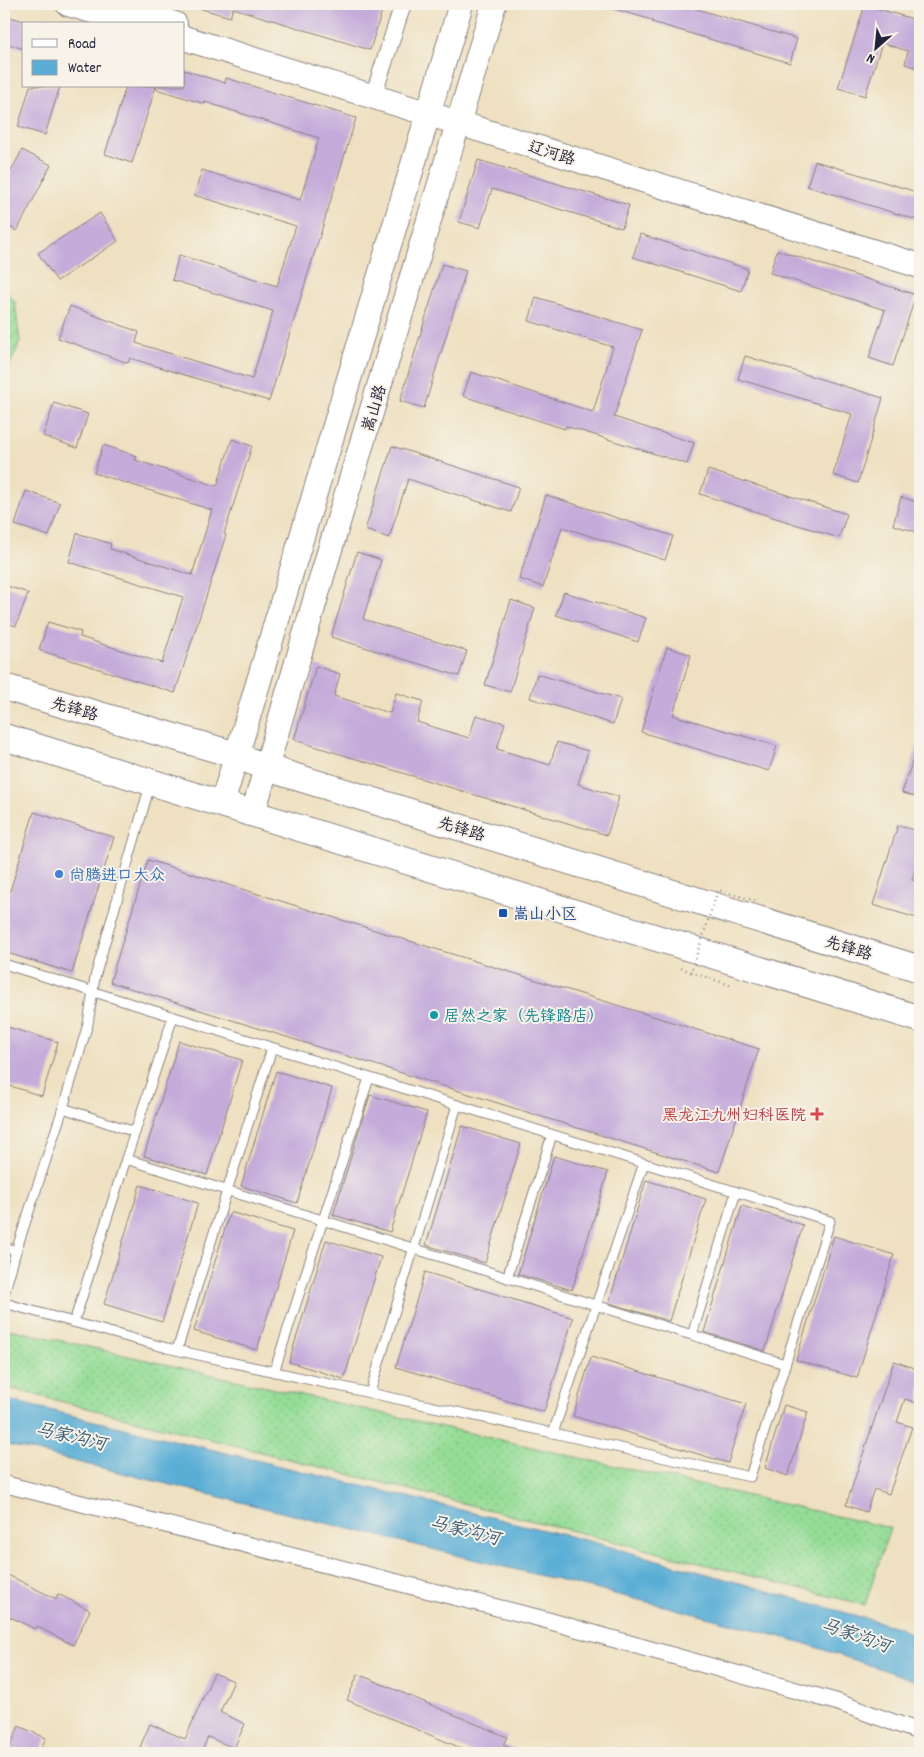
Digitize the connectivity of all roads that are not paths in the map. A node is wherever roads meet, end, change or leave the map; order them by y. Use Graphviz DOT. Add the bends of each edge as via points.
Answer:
graph roads {
  1 [pos="68,4"];
  2 [pos="107,4"];
  3 [pos="403,4"];
  4 [pos="461,4"];
  5 [pos="494,4"];
  6 [pos="128,22"];
  7 [pos="168,22"];
  8 [pos="185,26"];
  9 [pos="185,38"];
  10 [pos="375,90"];
  11 [pos="430,106"];
  12 [pos="460,116"];
  13 [pos="920,254"];
  14 [pos="920,266"];
  15 [pos="4,687"];
  16 [pos="4,737"];
  17 [pos="236,755"];
  18 [pos="267,768"];
  19 [pos="151,782"];
  20 [pos="222,804"];
  21 [pos="253,813"];
  22 [pos="4,964"];
  23 [pos="920,969"];
  24 [pos="93,991"];
  25 [pos="173,1017"];
  26 [pos="920,1019"];
  27 [pos="272,1048"];
  28 [pos="369,1078"];
  29 [pos="457,1105"];
  30 [pos="63,1108"];
  31 [pos="135,1132"];
  32 [pos="552,1135"];
  33 [pos="126,1159"];
  34 [pos="644,1163"];
  35 [pos="227,1190"];
  36 [pos="736,1192"];
  37 [pos="324,1221"];
  38 [pos="4,1247"];
  39 [pos="414,1249"];
  40 [pos="16,1251"];
  41 [pos="507,1278"];
  42 [pos="4,1294"];
  43 [pos="4,1304"];
  44 [pos="598,1306"];
  45 [pos="74,1322"];
  46 [pos="692,1335"];
  47 [pos="177,1350"];
  48 [pos="785,1364"];
  49 [pos="274,1372"];
  50 [pos="370,1393"];
  51 [pos="553,1433"];
  52 [pos="4,1484"];
  53 [pos="920,1732"];
  1 -- 6 [label="main road"];
  2 -- 7 [label="main road"];
  3 -- 10 [label="street"];
  4 -- 11 [label="main road, 嵩山路"];
  5 -- 12 [label="main road, 嵩山路"];
  8 -- 10 [label="main road, 辽河路"];
  9 -- 10 [label="main road, 辽河路"];
  10 -- 11 [label="main road, 辽河路"];
  11 -- 12 [label="main road, 辽河路"];
  11 -- 17 [label="main road, 嵩山路"];
  12 -- 13 [label="main road, 辽河路"];
  12 -- 14 [label="main road, 辽河路"];
  12 -- 18 [label="main road, 嵩山路"];
  15 -- 17 [label="main road, 先锋路"];
  16 -- 19 [label="main road"];
  17 -- 18 [label="main road, 先锋路"];
  17 -- 20 [label="main road, 嵩山路"];
  18 -- 21 [label="main road, 嵩山路"];
  18 -- 23 [label="main road, 先锋路"];
  19 -- 20 [label="main road"];
  19 -- 24 [label="lane"];
  20 -- 21 [label="main road"];
  21 -- 26 [label="main road"];
  22 -- 24 [label="lane"];
  24 -- 25 [label="lane"];
  24 -- 30 [label="lane" via="88,1024"];
  25 -- 27 [label="lane"];
  25 -- 31 [label="lane"];
  27 -- 28 [label="lane"];
  27 -- 35 [label="lane"];
  28 -- 29 [label="lane"];
  28 -- 37 [label="lane"];
  29 -- 32 [label="lane"];
  29 -- 39 [label="lane"];
  30 -- 31 [label="lane"];
  30 -- 40 [label="lane"];
  31 -- 33 [label="lane"];
  32 -- 34 [label="lane"];
  32 -- 41 [label="lane"];
  33 -- 35 [label="lane"];
  33 -- 45 [label="lane"];
  34 -- 36 [label="lane"];
  34 -- 44 [label="lane"];
  35 -- 37 [label="lane"];
  35 -- 47 [label="lane"];
  36 -- 46 [label="lane"];
  36 -- 48 [label="lane" via="830,1221"];
  37 -- 39 [label="lane"];
  37 -- 49 [label="lane"];
  38 -- 40 [label="lane"];
  39 -- 41 [label="lane"];
  39 -- 50 [label="lane"];
  40 -- 42 [label="lane"];
  41 -- 44 [label="lane"];
  43 -- 45 [label="lane"];
  44 -- 46 [label="lane"];
  44 -- 51 [label="lane"];
  45 -- 47 [label="lane"];
  46 -- 48 [label="lane"];
  47 -- 49 [label="lane"];
  48 -- 51 [label="lane" via="750,1477"];
  49 -- 50 [label="lane"];
  50 -- 51 [label="lane"];
  52 -- 53 [label="street" via="539,1618 837,1702"];
}
